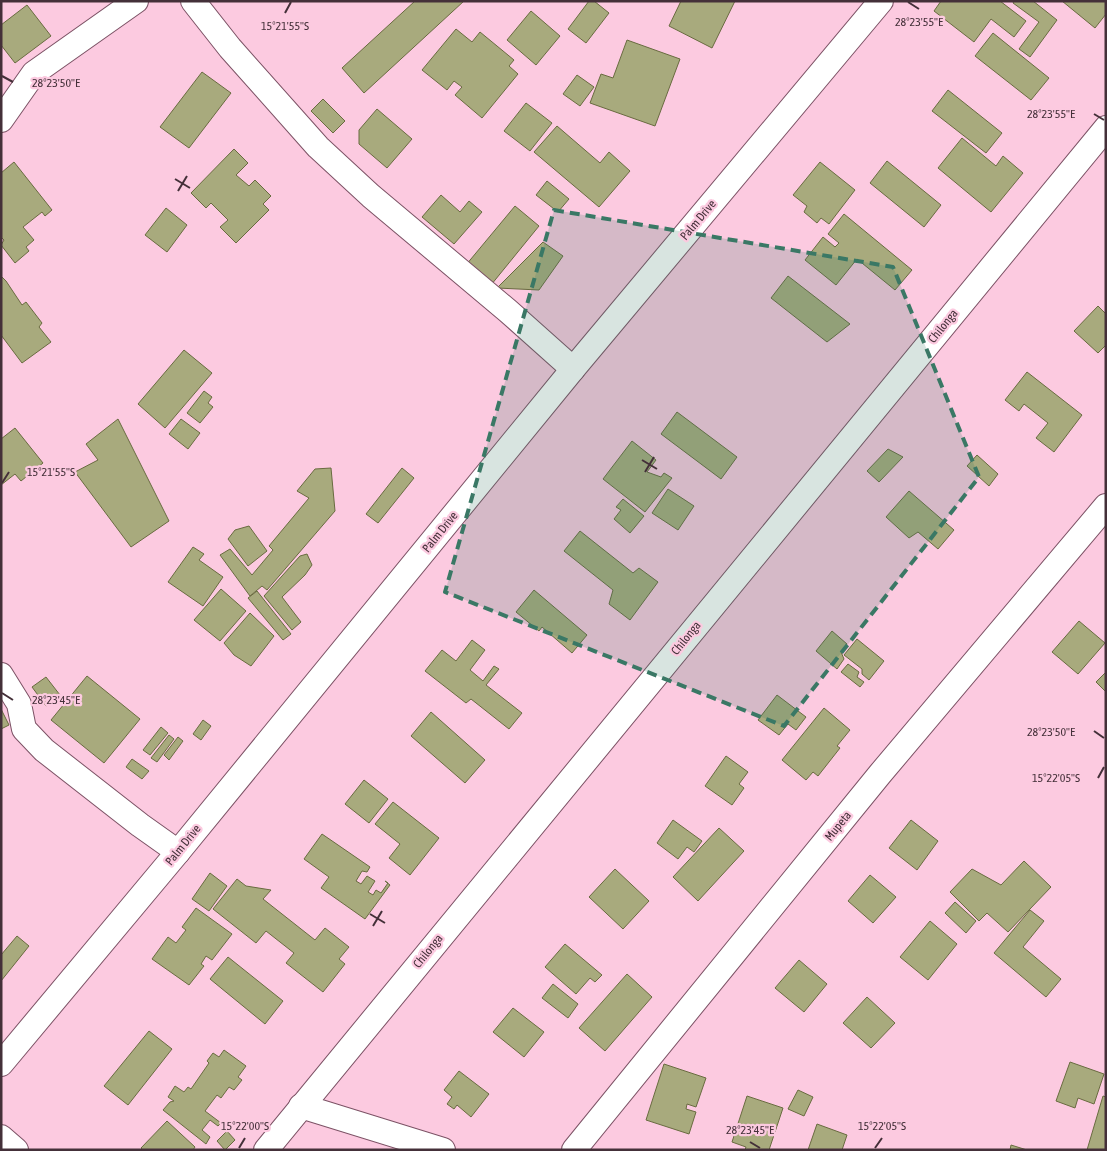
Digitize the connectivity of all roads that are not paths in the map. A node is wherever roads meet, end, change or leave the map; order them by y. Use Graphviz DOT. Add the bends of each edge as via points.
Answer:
graph roads {
  1 [pos="136,1"];
  2 [pos="193,1"];
  3 [pos="881,1"];
  4 [pos="1,120"];
  5 [pos="1106,128"];
  6 [pos="573,369"];
  7 [pos="1106,506"];
  8 [pos="1,675"];
  9 [pos="178,852"];
  10 [pos="1,1064"];
  11 [pos="301,1106"];
  12 [pos="1,1137"];
  13 [pos="16,1150"];
  14 [pos="266,1150"];
  15 [pos="443,1150"];
  16 [pos="574,1150"];
  1 -- 4 [label="street" via="34,73"];
  2 -- 6 [label="street" via="318,147 370,196"];
  3 -- 6 [label="street, Palm Drive"];
  5 -- 11 [label="street, Chilonga"];
  6 -- 9 [label="street, Palm Drive"];
  7 -- 16 [label="street, Mupeta" via="880,774"];
  8 -- 9 [label="street" via="19,704 24,729 44,750"];
  9 -- 10 [label="street, Palm Drive"];
  11 -- 14 [label="street, Chilonga"];
  11 -- 15 [label="street"];
  12 -- 13 [label="street"];
}
